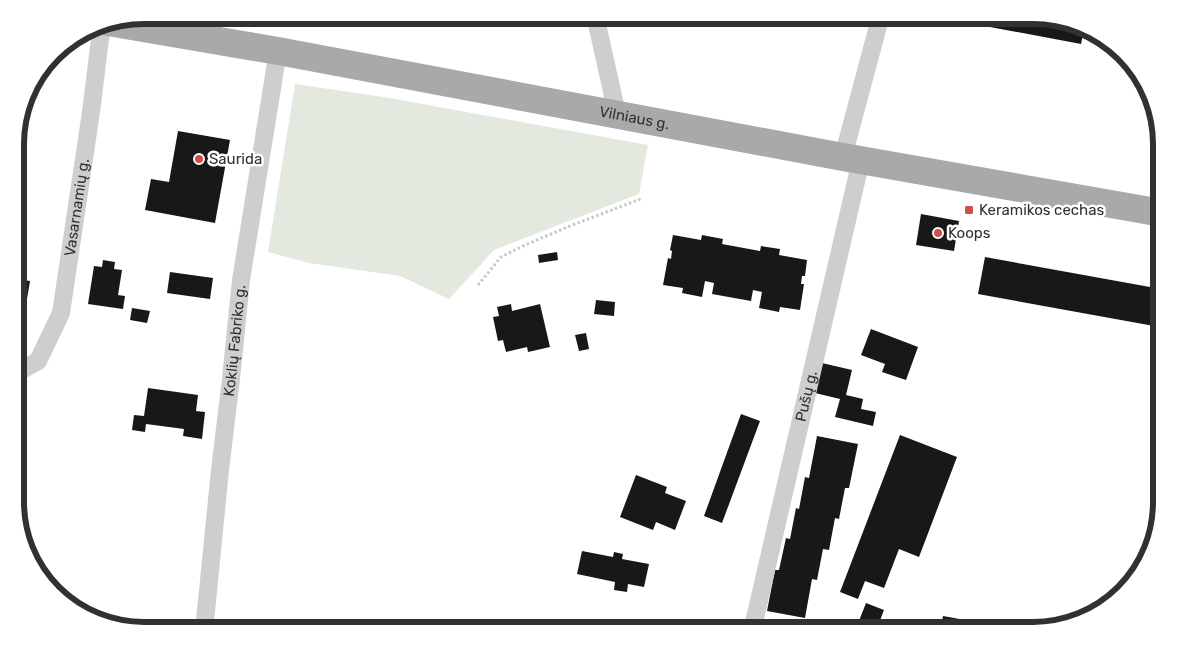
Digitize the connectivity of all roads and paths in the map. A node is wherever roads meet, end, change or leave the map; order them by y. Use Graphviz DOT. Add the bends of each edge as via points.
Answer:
graph roads {
  1 [pos="597,24"];
  2 [pos="879,24"];
  3 [pos="127,25"];
  4 [pos="101,32"];
  5 [pos="278,51"];
  6 [pos="617,114"];
  7 [pos="852,159"];
  8 [pos="643,198"];
  9 [pos="1153,211"];
  10 [pos="478,286"];
  11 [pos="24,369"];
  12 [pos="205,622"];
  13 [pos="754,622"];
  1 -- 6 [label="street"];
  2 -- 7 [label="street, Pušų g."];
  3 -- 5 [label="main road, Vilniaus g."];
  4 -- 11 [label="street, Vasarnamių g." via="61,313 38,361"];
  5 -- 6 [label="main road, Vilniaus g."];
  5 -- 12 [label="street, Koklių Fabriko g." via="242,280"];
  6 -- 7 [label="main road, Vilniaus g."];
  7 -- 9 [label="main road, Vilniaus g."];
  7 -- 13 [label="street, Pušų g."];
  8 -- 10 [label="path" via="501,257"];
}
